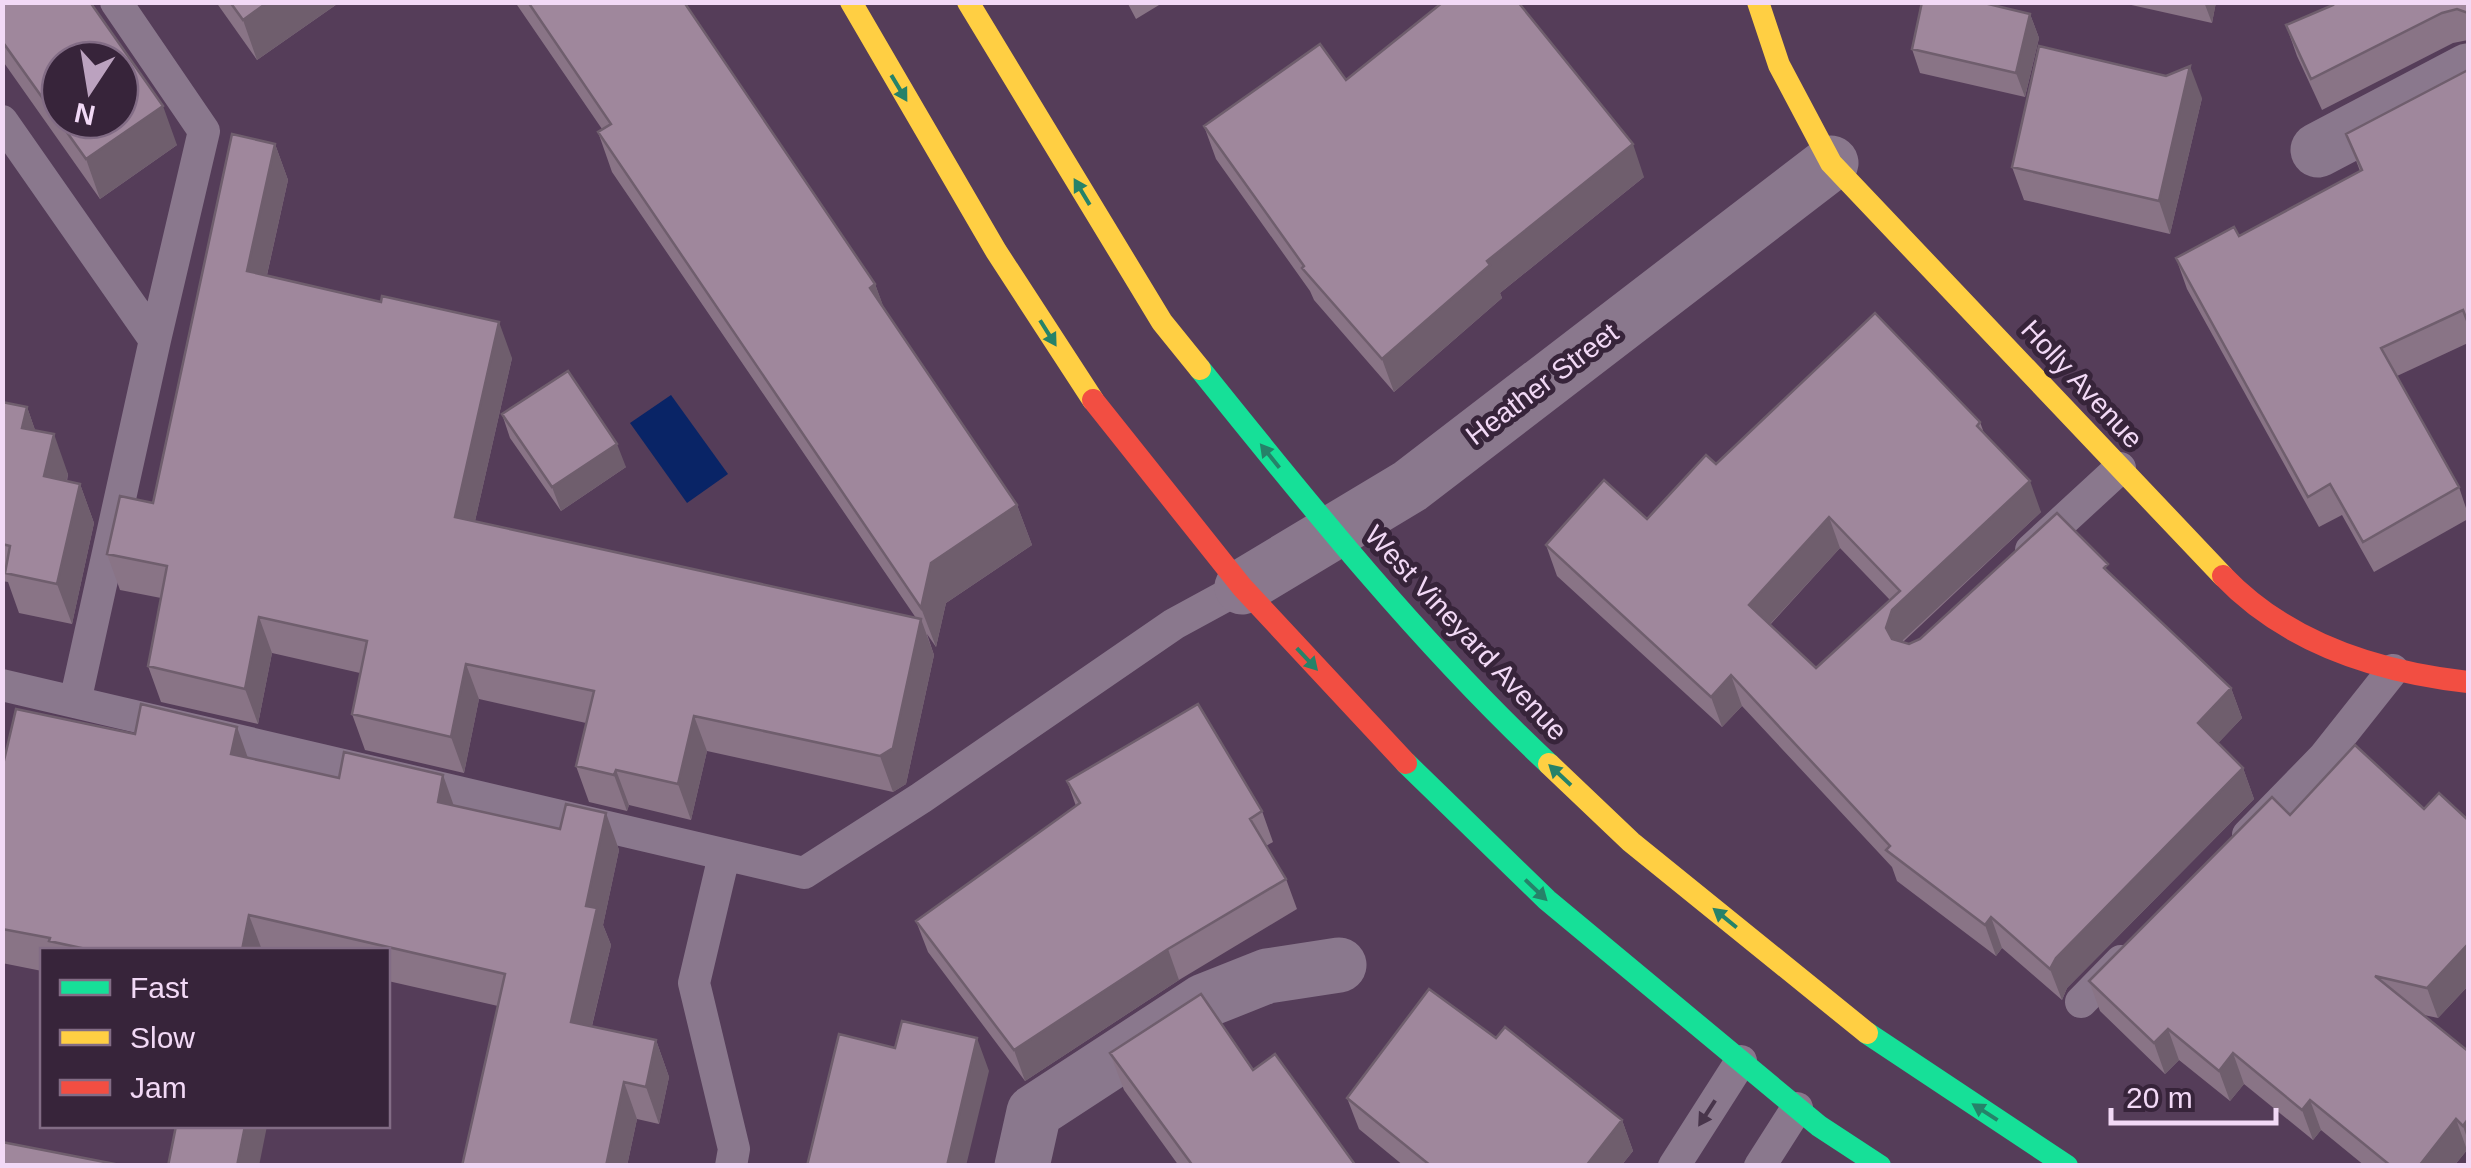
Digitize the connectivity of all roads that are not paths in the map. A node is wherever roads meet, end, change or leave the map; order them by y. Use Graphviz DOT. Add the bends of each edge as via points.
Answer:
graph roads {
  1 [pos="116,2"];
  2 [pos="852,2"];
  3 [pos="968,2"];
  4 [pos="1758,2"];
  5 [pos="2468,71"];
  6 [pos="2,121"];
  7 [pos="2318,150"];
  8 [pos="1831,163"];
  9 [pos="155,340"];
  10 [pos="2120,468"];
  11 [pos="1331,532"];
  12 [pos="2004,575"];
  13 [pos="1242,587"];
  14 [pos="2394,670"];
  15 [pos="2468,682"];
  16 [pos="2,685"];
  17 [pos="74,702"];
  18 [pos="2230,853"];
  19 [pos="724,856"];
  20 [pos="2148,934"];
  21 [pos="1339,965"];
  22 [pos="2081,1002"];
  23 [pos="1741,1061"];
  24 [pos="1797,1108"];
  25 [pos="731,1166"];
  26 [pos="1022,1166"];
  27 [pos="1674,1166"];
  28 [pos="1760,1166"];
  29 [pos="1880,1166"];
  30 [pos="2067,1166"];
  1 -- 9 [label="lane" via="204,131"];
  2 -- 13 [label="main road, one-way" via="1078,381"];
  11 -- 3 [label="main road, West Vineyard Avenue, one-way" via="1162,322"];
  4 -- 8 [label="main road, Holly Avenue" via="1766,34"];
  5 -- 7 [label="street"];
  6 -- 9 [label="lane"];
  8 -- 10 [label="main road, Holly Avenue"];
  8 -- 11 [label="street, Heather Street" via="1410,486"];
  9 -- 17 [label="lane"];
  10 -- 12 [label="lane"];
  10 -- 14 [label="main road, Holly Avenue" via="2232,584 2292,628"];
  11 -- 13 [label="street, Heather Street"];
  30 -- 11 [label="main road, West Vineyard Avenue, one-way" via="1880,1044 1631,842 1500,718"];
  13 -- 19 [label="lane" via="1174,624 804,874"];
  13 -- 23 [label="main road, one-way" via="1423,781 1547,900"];
  14 -- 15 [label="main road, Holly Avenue"];
  14 -- 18 [label="lane" via="2324,757"];
  16 -- 17 [label="lane"];
  17 -- 19 [label="lane"];
  19 -- 25 [label="lane" via="694,983 734,1149"];
  20 -- 22 [label="lane"];
  21 -- 26 [label="street" via="1266,976 1204,1002 1034,1112"];
  23 -- 24 [label="main road"];
  23 -- 27 [label="lane, one-way"];
  24 -- 28 [label="lane"];
  24 -- 29 [label="main road"];
}
